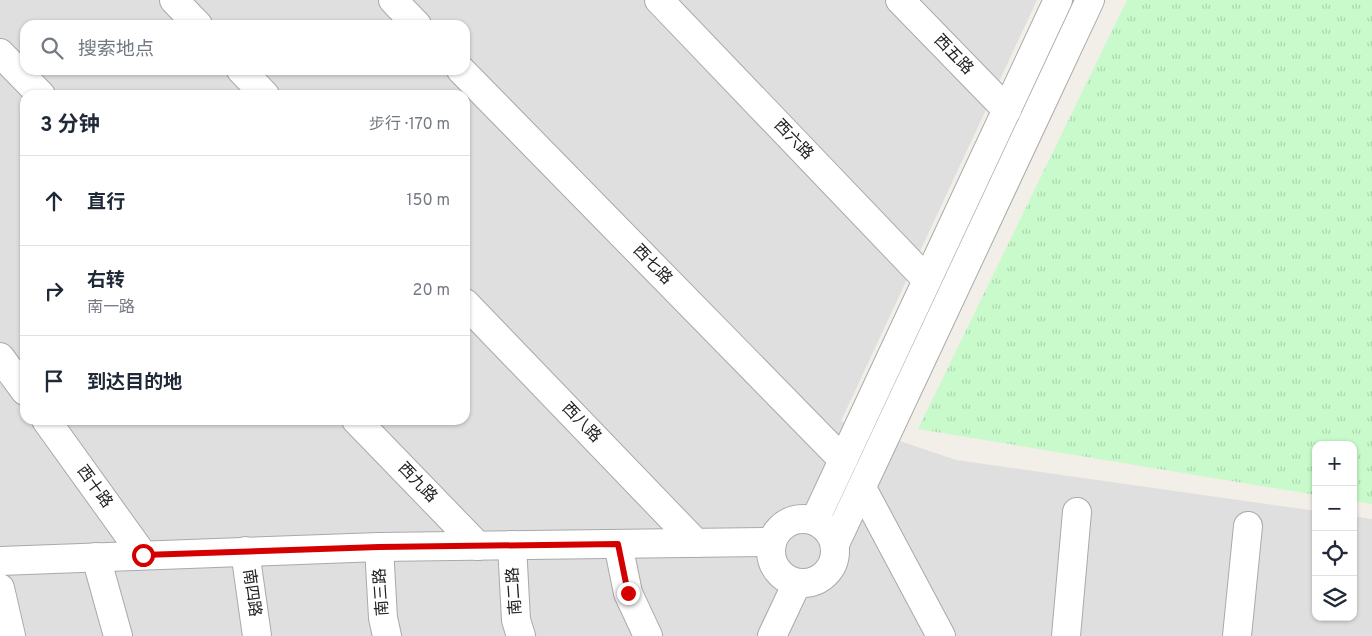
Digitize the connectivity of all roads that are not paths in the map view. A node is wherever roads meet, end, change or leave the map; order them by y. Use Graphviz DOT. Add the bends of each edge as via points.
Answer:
graph roads {
  1 [pos="174,0"];
  2 [pos="393,0"];
  3 [pos="658,0"];
  4 [pos="900,0"];
  5 [pos="1058,0"];
  6 [pos="1090,0"];
  7 [pos="193,20"];
  8 [pos="412,20"];
  9 [pos="0,53"];
  10 [pos="20,73"];
  11 [pos="21,75"];
  12 [pos="246,75"];
  13 [pos="466,75"];
  14 [pos="36,90"];
  15 [pos="260,90"];
  16 [pos="1007,110"];
  17 [pos="927,280"];
  18 [pos="470,308"];
  19 [pos="0,357"];
  20 [pos="20,384"];
  21 [pos="50,425"];
  22 [pos="361,425"];
  23 [pos="843,460"];
  24 [pos="862,488"];
  25 [pos="1077,512"];
  26 [pos="815,520"];
  27 [pos="1248,526"];
  28 [pos="772,542"];
  29 [pos="696,543"];
  30 [pos="618,544"];
  31 [pos="835,544"];
  32 [pos="512,545"];
  33 [pos="478,546"];
  34 [pos="379,547"];
  35 [pos="245,551"];
  36 [pos="143,555"];
  37 [pos="96,557"];
  38 [pos="0,561"];
  39 [pos="797,583"];
  40 [pos="0,588"];
  41 [pos="11,636"];
  42 [pos="118,636"];
  43 [pos="257,636"];
  44 [pos="387,636"];
  45 [pos="521,636"];
  46 [pos="648,636"];
  47 [pos="772,636"];
  48 [pos="941,636"];
  49 [pos="1066,636"];
  50 [pos="1237,636"];
  1 -- 7 [label="street"];
  2 -- 8 [label="street"];
  3 -- 17 [label="street, 西六路"];
  4 -- 16 [label="street, 西五路"];
  5 -- 16 [label="street"];
  6 -- 24 [label="street"];
  9 -- 10 [label="street"];
  11 -- 14 [label="street"];
  12 -- 15 [label="street"];
  13 -- 23 [label="street, 西七路"];
  16 -- 17 [label="street"];
  17 -- 23 [label="street"];
  18 -- 29 [label="street, 西八路"];
  19 -- 20 [label="street"];
  21 -- 36 [label="street, 西十路"];
  22 -- 33 [label="street, 西九路"];
  23 -- 26 [label="street"];
  24 -- 31 [label="street"];
  24 -- 48 [label="street"];
  25 -- 49 [label="street"];
  26 -- 28 [label="street" via="804,518 782,525"];
  26 -- 31 [label="street" via="831,534"];
  27 -- 50 [label="street"];
  28 -- 29 [label="street"];
  28 -- 39 [label="street" via="770,554 773,564 786,579"];
  29 -- 30 [label="street"];
  30 -- 32 [label="street"];
  30 -- 46 [label="street" via="628,593"];
  31 -- 39 [label="street" via="832,566 825,575 808,584"];
  32 -- 33 [label="street"];
  32 -- 45 [label="street, 南二路" via="516,620"];
  33 -- 34 [label="street"];
  34 -- 35 [label="street"];
  34 -- 44 [label="street, 南三路"];
  35 -- 36 [label="street"];
  35 -- 43 [label="street, 南四路"];
  36 -- 37 [label="street"];
  37 -- 38 [label="street"];
  37 -- 42 [label="street"];
  39 -- 47 [label="street"];
  40 -- 41 [label="street"];
}
